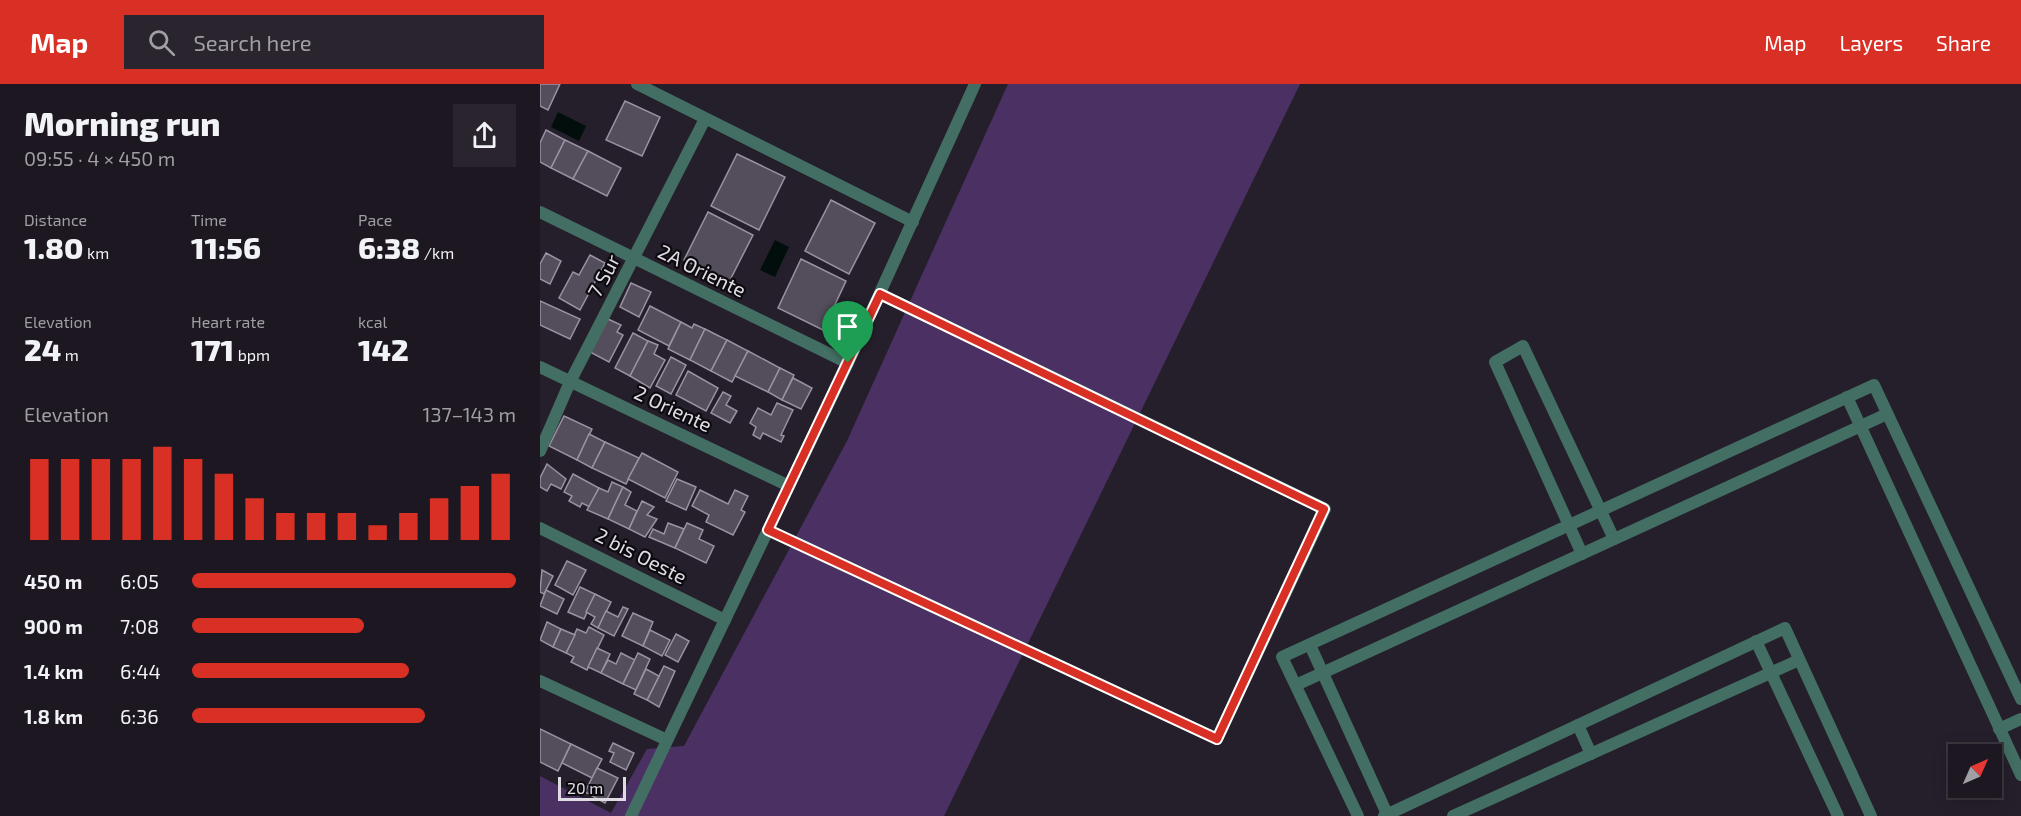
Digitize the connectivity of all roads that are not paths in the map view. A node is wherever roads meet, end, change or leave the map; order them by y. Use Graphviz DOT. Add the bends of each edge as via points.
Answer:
graph roads {
  1 [pos="637,84"];
  2 [pos="975,84"];
  3 [pos="705,119"];
  4 [pos="540,213"];
  5 [pos="913,222"];
  6 [pos="634,260"];
  7 [pos="880,294"];
  8 [pos="848,363"];
  9 [pos="540,367"];
  10 [pos="570,381"];
  11 [pos="1847,397"];
  12 [pos="1887,414"];
  13 [pos="1860,426"];
  14 [pos="540,452"];
  15 [pos="789,486"];
  16 [pos="1602,510"];
  17 [pos="1569,525"];
  18 [pos="540,528"];
  19 [pos="768,530"];
  20 [pos="1614,539"];
  21 [pos="1582,554"];
  22 [pos="725,620"];
  23 [pos="1756,641"];
  24 [pos="1310,645"];
  25 [pos="1799,660"];
  26 [pos="1322,673"];
  27 [pos="1771,673"];
  28 [pos="540,681"];
  29 [pos="1296,685"];
  30 [pos="2021,699"];
  31 [pos="2021,718"];
  32 [pos="1578,725"];
  33 [pos="2000,729"];
  34 [pos="667,740"];
  35 [pos="1591,754"];
  36 [pos="2017,757"];
  37 [pos="2021,775"];
  38 [pos="631,816"];
  39 [pos="1358,816"];
  40 [pos="1386,816"];
  41 [pos="1453,816"];
  42 [pos="1838,816"];
  43 [pos="1871,816"];
  1 -- 3 [label="street"];
  2 -- 5 [label="street"];
  3 -- 5 [label="street"];
  3 -- 6 [label="street, 7 Sur"];
  4 -- 6 [label="street, 2A Oriente"];
  5 -- 7 [label="street"];
  6 -- 8 [label="street, 2A Oriente"];
  6 -- 10 [label="street, 7 Sur"];
  7 -- 8 [label="street"];
  7 -- 19 [label="street" via="1324,509 1217,739"];
  8 -- 15 [label="street"];
  9 -- 10 [label="street, 2 Oriente"];
  10 -- 14 [label="street, 7 Sur"];
  10 -- 15 [label="street, 2 Oriente"];
  11 -- 12 [label="street" via="1874,385"];
  11 -- 13 [label="street"];
  11 -- 16 [label="street"];
  12 -- 13 [label="street"];
  12 -- 30 [label="street"];
  13 -- 20 [label="street"];
  13 -- 33 [label="street"];
  15 -- 19 [label="street"];
  16 -- 17 [label="street"];
  16 -- 17 [label="street" via="1523,346 1495,362"];
  16 -- 20 [label="street"];
  17 -- 21 [label="street"];
  17 -- 24 [label="street"];
  18 -- 22 [label="street, 2 bis Oeste"];
  19 -- 22 [label="street"];
  20 -- 21 [label="street"];
  21 -- 26 [label="street"];
  22 -- 34 [label="street"];
  23 -- 25 [label="street" via="1785,628"];
  23 -- 27 [label="street"];
  23 -- 32 [label="street"];
  24 -- 26 [label="street"];
  24 -- 29 [label="street" via="1282,657"];
  25 -- 27 [label="street"];
  25 -- 43 [label="street"];
  26 -- 29 [label="street"];
  26 -- 40 [label="street"];
  27 -- 35 [label="street"];
  27 -- 42 [label="street"];
  28 -- 34 [label="street"];
  29 -- 39 [label="street"];
  31 -- 33 [label="street"];
  32 -- 35 [label="street"];
  32 -- 40 [label="street"];
  33 -- 36 [label="street"];
  34 -- 38 [label="street"];
  35 -- 41 [label="street"];
  36 -- 37 [label="street"];
}
